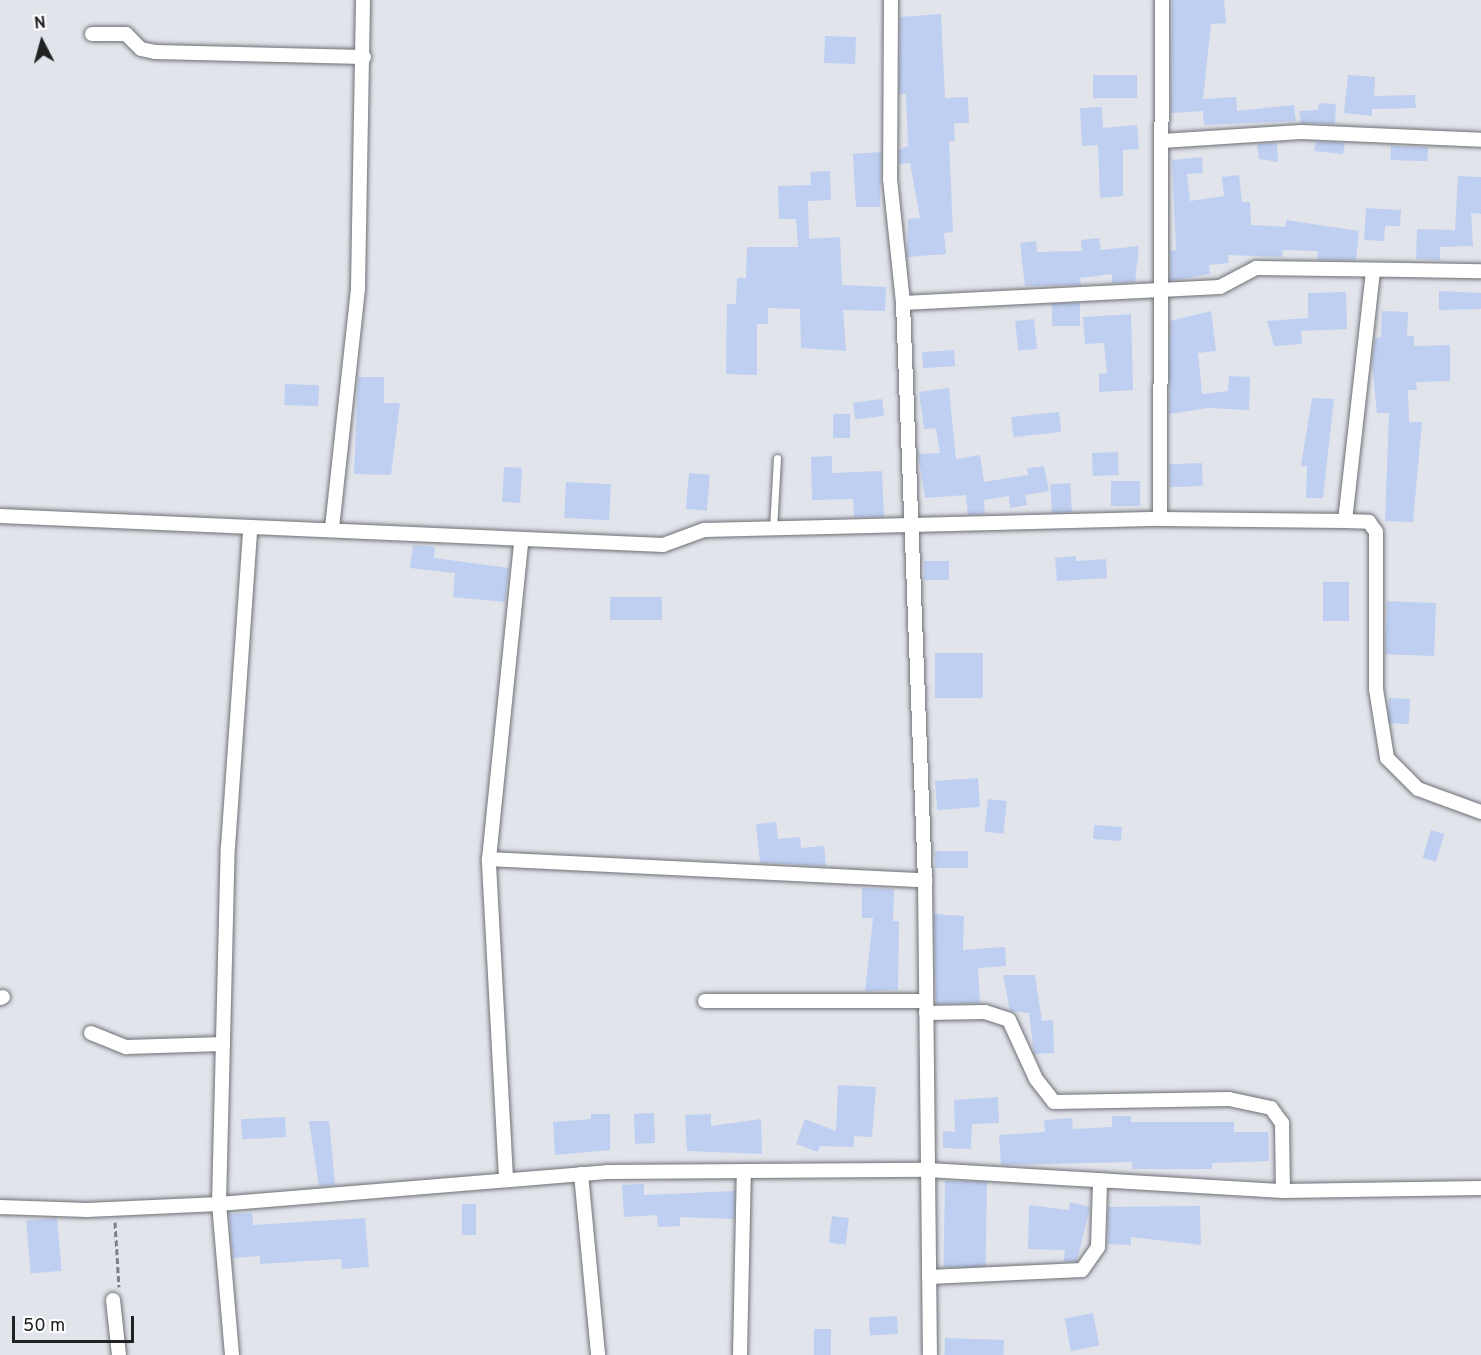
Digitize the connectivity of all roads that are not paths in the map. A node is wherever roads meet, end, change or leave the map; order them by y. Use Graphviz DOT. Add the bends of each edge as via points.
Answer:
graph roads {
  1 [pos="363,0"];
  2 [pos="891,0"];
  3 [pos="1162,0"];
  4 [pos="92,34"];
  5 [pos="364,57"];
  6 [pos="1481,140"];
  7 [pos="1162,141"];
  8 [pos="1373,271"];
  9 [pos="1481,271"];
  10 [pos="1162,290"];
  11 [pos="903,303"];
  12 [pos="777,458"];
  13 [pos="0,516"];
  14 [pos="1160,519"];
  15 [pos="1345,521"];
  16 [pos="909,527"];
  17 [pos="332,528"];
  18 [pos="250,529"];
  19 [pos="773,529"];
  20 [pos="521,542"];
  21 [pos="1481,812"];
  22 [pos="489,859"];
  23 [pos="924,880"];
  24 [pos="705,1001"];
  25 [pos="926,1007"];
  26 [pos="91,1033"];
  27 [pos="223,1044"];
  28 [pos="928,1170"];
  29 [pos="744,1171"];
  30 [pos="581,1174"];
  31 [pos="506,1178"];
  32 [pos="1100,1183"];
  33 [pos="1481,1188"];
  34 [pos="1283,1191"];
  35 [pos="219,1204"];
  36 [pos="0,1207"];
  37 [pos="929,1277"];
  38 [pos="113,1298"];
  39 [pos="119,1355"];
  40 [pos="231,1355"];
  41 [pos="598,1355"];
  42 [pos="740,1355"];
  43 [pos="930,1355"];
  1 -- 5 [label="street"];
  2 -- 11 [label="street" via="890,179"];
  3 -- 7 [label="street"];
  4 -- 5 [label="street" via="126,34 141,48 155,52"];
  5 -- 17 [label="street" via="358,287"];
  6 -- 7 [label="street" via="1301,132"];
  7 -- 10 [label="street"];
  8 -- 9 [label="street"];
  8 -- 10 [label="street" via="1256,268 1220,287"];
  8 -- 15 [label="street"];
  10 -- 11 [label="street"];
  10 -- 14 [label="street"];
  11 -- 16 [label="street"];
  12 -- 19 [label="lane"];
  13 -- 18 [label="street"];
  14 -- 15 [label="street"];
  14 -- 16 [label="street"];
  15 -- 21 [label="street" via="1369,522 1376,532 1376,690 1387,758 1418,789"];
  16 -- 19 [label="street"];
  16 -- 23 [label="street"];
  17 -- 18 [label="street"];
  17 -- 20 [label="street"];
  18 -- 27 [label="street" via="228,847"];
  19 -- 20 [label="street" via="704,530 663,544"];
  20 -- 22 [label="street"];
  22 -- 23 [label="street"];
  22 -- 31 [label="street"];
  23 -- 25 [label="street"];
  24 -- 25 [label="street"];
  25 -- 28 [label="street"];
  25 -- 34 [label="street" via="985,1012 1009,1020 1036,1079 1054,1102 1229,1099 1271,1108 1282,1123"];
  26 -- 27 [label="street" via="126,1047"];
  27 -- 35 [label="street"];
  28 -- 29 [label="street"];
  28 -- 32 [label="street"];
  28 -- 37 [label="street"];
  29 -- 30 [label="street"];
  29 -- 42 [label="street"];
  30 -- 31 [label="street"];
  30 -- 41 [label="street"];
  31 -- 35 [label="street"];
  32 -- 34 [label="street"];
  32 -- 37 [label="street" via="1098,1247 1082,1270"];
  33 -- 34 [label="street"];
  35 -- 36 [label="street"];
  35 -- 40 [label="street"];
  37 -- 43 [label="street"];
  38 -- 39 [label="street"];
}
